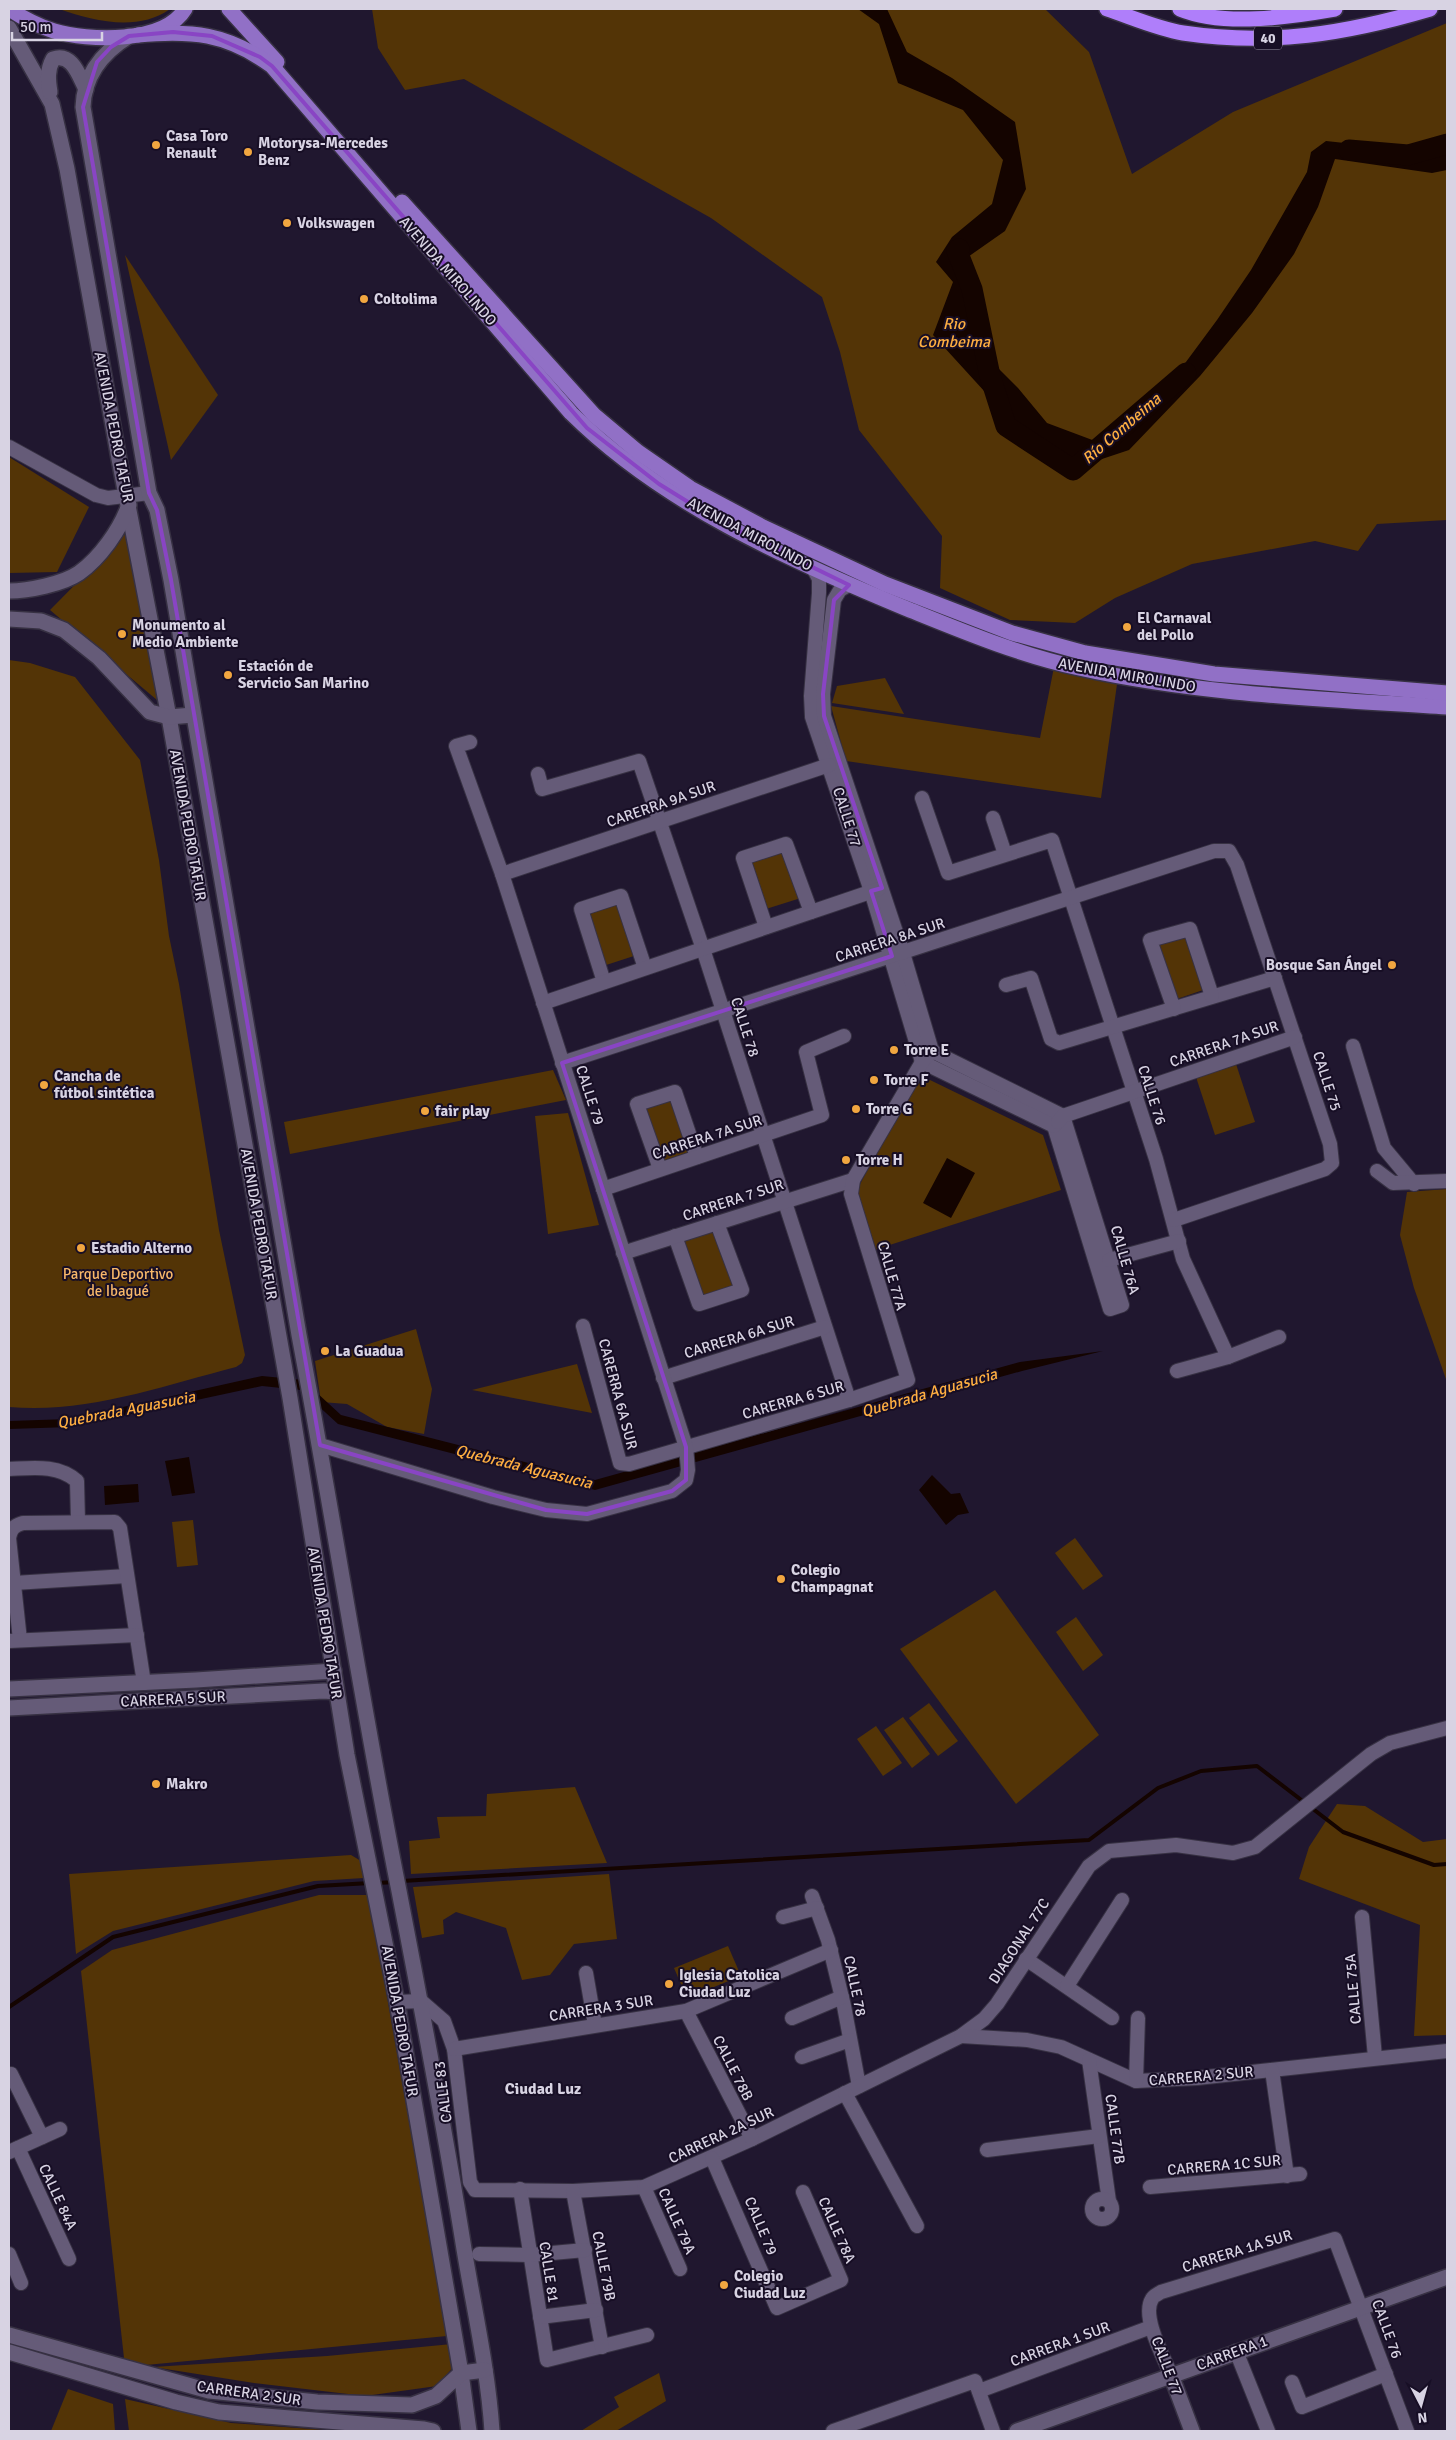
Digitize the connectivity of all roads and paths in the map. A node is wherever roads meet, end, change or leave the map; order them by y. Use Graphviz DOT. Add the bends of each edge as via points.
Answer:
graph roads {
  1 [pos="9,9"];
  2 [pos="185,9"];
  3 [pos="229,9"];
  4 [pos="1107,9"];
  5 [pos="1180,9"];
  6 [pos="1335,9"];
  7 [pos="1430,9"];
  8 [pos="9,28"];
  9 [pos="133,36"];
  10 [pos="86,89"];
  11 [pos="52,104"];
  12 [pos="9,446"];
  13 [pos="149,493"];
  14 [pos="128,501"];
  15 [pos="813,568"];
  16 [pos="849,584"];
  17 [pos="9,591"];
  18 [pos="9,620"];
  19 [pos="1447,693"];
  20 [pos="1447,707"];
  21 [pos="193,714"];
  22 [pos="170,717"];
  23 [pos="470,742"];
  24 [pos="830,756"];
  25 [pos="538,774"];
  26 [pos="922,798"];
  27 [pos="993,818"];
  28 [pos="660,822"];
  29 [pos="1229,851"];
  30 [pos="1005,854"];
  31 [pos="502,874"];
  32 [pos="877,890"];
  33 [pos="1072,898"];
  34 [pos="810,912"];
  35 [pos="766,927"];
  36 [pos="703,948"];
  37 [pos="898,954"];
  38 [pos="645,968"];
  39 [pos="1275,978"];
  40 [pos="604,982"];
  41 [pos="1006,985"];
  42 [pos="1212,996"];
  43 [pos="543,1003"];
  44 [pos="1174,1009"];
  45 [pos="723,1011"];
  46 [pos="1113,1027"];
  47 [pos="844,1036"];
  48 [pos="1295,1037"];
  49 [pos="1353,1046"];
  50 [pos="932,1051"];
  51 [pos="922,1062"];
  52 [pos="562,1063"];
  53 [pos="1133,1092"];
  54 [pos="1059,1121"];
  55 [pos="763,1136"];
  56 [pos="697,1157"];
  57 [pos="660,1170"];
  58 [pos="1377,1171"];
  59 [pos="853,1180"];
  60 [pos="1447,1181"];
  61 [pos="1414,1184"];
  62 [pos="603,1188"];
  63 [pos="784,1200"];
  64 [pos="1174,1220"];
  65 [pos="717,1223"];
  66 [pos="674,1236"];
  67 [pos="1096,1238"];
  68 [pos="1179,1241"];
  69 [pos="623,1253"];
  70 [pos="1109,1260"];
  71 [pos="583,1326"];
  72 [pos="825,1327"];
  73 [pos="1279,1337"];
  74 [pos="1228,1357"];
  75 [pos="1177,1371"];
  76 [pos="663,1378"];
  77 [pos="908,1380"];
  78 [pos="849,1400"];
  79 [pos="320,1445"];
  80 [pos="687,1451"];
  81 [pos="9,1469"];
  82 [pos="78,1521"];
  83 [pos="127,1576"];
  84 [pos="14,1583"];
  85 [pos="136,1635"];
  86 [pos="14,1641"];
  87 [pos="334,1671"];
  88 [pos="144,1683"];
  89 [pos="9,1689"];
  90 [pos="336,1692"];
  91 [pos="9,1708"];
  92 [pos="1447,1728"];
  93 [pos="1122,1900"];
  94 [pos="783,1917"];
  95 [pos="1362,1917"];
  96 [pos="831,1950"];
  97 [pos="1026,1959"];
  98 [pos="586,1974"];
  99 [pos="1067,1986"];
  100 [pos="842,1997"];
  101 [pos="421,2001"];
  102 [pos="397,2002"];
  103 [pos="686,2010"];
  104 [pos="792,2018"];
  105 [pos="1112,2018"];
  106 [pos="1138,2018"];
  107 [pos="595,2025"];
  108 [pos="961,2036"];
  109 [pos="850,2040"];
  110 [pos="454,2049"];
  111 [pos="1447,2051"];
  112 [pos="802,2057"];
  113 [pos="1375,2057"];
  114 [pos="1089,2060"];
  115 [pos="1272,2070"];
  116 [pos="11,2074"];
  117 [pos="1136,2081"];
  118 [pos="858,2086"];
  119 [pos="845,2093"];
  120 [pos="60,2130"];
  121 [pos="1099,2136"];
  122 [pos="42,2137"];
  123 [pos="752,2140"];
  124 [pos="13,2150"];
  125 [pos="987,2150"];
  126 [pos="712,2158"];
  127 [pos="644,2187"];
  128 [pos="1150,2187"];
  129 [pos="520,2189"];
  130 [pos="475,2190"];
  131 [pos="573,2191"];
  132 [pos="803,2192"];
  133 [pos="1100,2224"];
  134 [pos="917,2226"];
  135 [pos="1334,2239"];
  136 [pos="585,2250"];
  137 [pos="9,2254"];
  138 [pos="479,2254"];
  139 [pos="530,2256"];
  140 [pos="69,2259"];
  141 [pos="680,2269"];
  142 [pos="1447,2276"];
  143 [pos="841,2280"];
  144 [pos="21,2283"];
  145 [pos="1152,2299"];
  146 [pos="1362,2308"];
  147 [pos="596,2310"];
  148 [pos="540,2317"];
  149 [pos="1151,2327"];
  150 [pos="9,2335"];
  151 [pos="647,2335"];
  152 [pos="602,2347"];
  153 [pos="1236,2351"];
  154 [pos="9,2352"];
  155 [pos="485,2370"];
  156 [pos="461,2374"];
  157 [pos="1386,2374"];
  158 [pos="1171,2375"];
  159 [pos="1292,2382"];
  160 [pos="977,2386"];
  161 [pos="433,2431"];
  162 [pos="469,2431"];
  163 [pos="492,2431"];
  164 [pos="834,2431"];
  165 [pos="993,2431"];
  166 [pos="1017,2431"];
  167 [pos="1192,2431"];
  168 [pos="1268,2431"];
  169 [pos="1407,2431"];
  1 -- 9 [label="main road, AVENIDA MIROLINDO" via="54,31 100,38"];
  2 -- 9 [label="main road" via="172,22"];
  3 -- 19 [label="main road, AVENIDA MIROLINDO" via="594,415 638,452 716,502 885,584 1012,634 1085,653 1214,674"];
  4 -- 7 [label="highway, 40" via="1181,32 1249,38 1318,36 1364,28"];
  5 -- 6 [label="highway, 40" via="1191,14 1250,20"];
  8 -- 11 [label="main road, AVENIDA PEDRO TAFUR"];
  9 -- 10 [label="main road, AVENIDA PEDRO TAFUR" via="111,47 97,62"];
  9 -- 15 [label="main road, AVENIDA MIROLINDO" via="173,32 212,36 260,57 272,66 587,428 632,464 722,524"];
  10 -- 11 [label="main road" via="66,58 53,59 48,72"];
  10 -- 13 [label="main road, AVENIDA PEDRO TAFUR" via="84,117"];
  11 -- 14 [label="main road, AVENIDA PEDRO TAFUR" via="69,178"];
  12 -- 14 [label="street" via="96,495"];
  13 -- 14 [label="street"];
  13 -- 21 [label="main road, AVENIDA PEDRO TAFUR" via="157,510"];
  14 -- 17 [label="main road" via="115,532 80,573 21,591"];
  14 -- 22 [label="main road, AVENIDA PEDRO TAFUR"];
  15 -- 16 [label="main road, AVENIDA MIROLINDO"];
  15 -- 24 [label="street, CALLE 77" via="819,579 820,593 812,718"];
  16 -- 20 [label="main road, AVENIDA MIROLINDO" via="997,646 1078,668 1201,688"];
  16 -- 24 [label="street, CALLE 77" via="834,600 823,694"];
  18 -- 22 [label="main road" via="41,621 64,630 99,658 150,712"];
  21 -- 22 [label="main road"];
  21 -- 79 [label="main road, AVENIDA PEDRO TAFUR"];
  22 -- 87 [label="main road, AVENIDA PEDRO TAFUR" via="290,1398"];
  23 -- 31 [label="street, CALLE 79" via="456,746"];
  24 -- 28 [label="street, CARERRA 9A SUR"];
  24 -- 32 [label="street, CALLE 77"];
  25 -- 28 [label="street, CALLE 78" via="542,789 639,761"];
  26 -- 30 [label="street" via="948,873"];
  27 -- 30 [label="street"];
  28 -- 31 [label="street, CARERRA 9A SUR"];
  28 -- 36 [label="street, CALLE 78"];
  29 -- 33 [label="street, CARRERA 8A SUR" via="1214,852"];
  29 -- 39 [label="street, CALLE 75" via="1237,865"];
  30 -- 33 [label="street, CALLE 76" via="1052,840"];
  31 -- 43 [label="street, CALLE 79"];
  32 -- 34 [label="street"];
  32 -- 37 [label="street, CALLE 77"];
  33 -- 37 [label="street, CARRERA 8A SUR"];
  33 -- 46 [label="street, CALLE 76"];
  34 -- 35 [label="street"];
  34 -- 35 [label="street" via="786,844 743,858"];
  35 -- 36 [label="street"];
  36 -- 38 [label="street"];
  36 -- 45 [label="street, CALLE 78"];
  37 -- 45 [label="street, CARRERA 8A SUR"];
  37 -- 50 [label="street, CALLE 77"];
  37 -- 51 [label="street, CALLE 77"];
  38 -- 40 [label="street"];
  38 -- 40 [label="street" via="620,896 581,910"];
  39 -- 42 [label="street"];
  39 -- 48 [label="street, CALLE 75"];
  40 -- 43 [label="street"];
  41 -- 46 [label="street" via="1031,978 1051,1039 1059,1043"];
  42 -- 44 [label="street"];
  42 -- 44 [label="street" via="1190,929 1150,940"];
  43 -- 52 [label="street, CALLE 79"];
  44 -- 46 [label="street"];
  45 -- 52 [label="street, CARRERA 8A SUR"];
  45 -- 55 [label="street, CALLE 78"];
  46 -- 53 [label="street, CALLE 76"];
  47 -- 55 [label="street, CARRERA 7A SUR" via="806,1052 822,1116"];
  48 -- 53 [label="street, CARRERA 7A SUR"];
  48 -- 64 [label="street, CALLE 75" via="1330,1144 1332,1163 1325,1169"];
  49 -- 61 [label="street" via="1384,1148"];
  50 -- 51 [label="street"];
  50 -- 54 [label="street"];
  51 -- 54 [label="street"];
  51 -- 59 [label="street"];
  52 -- 62 [label="street, CALLE 79"];
  53 -- 54 [label="street, CARRERA 7A SUR"];
  53 -- 64 [label="street, CALLE 76"];
  54 -- 67 [label="street, CALLE 76A"];
  55 -- 56 [label="street, CARRERA 7A SUR"];
  55 -- 63 [label="street, CALLE 78"];
  56 -- 57 [label="street, CARRERA 7A SUR"];
  56 -- 57 [label="street" via="675,1092 638,1104"];
  57 -- 62 [label="street, CARRERA 7A SUR"];
  58 -- 61 [label="street" via="1393,1183"];
  59 -- 63 [label="street, CARRERA 7 SUR"];
  59 -- 77 [label="street, CALLE 77A" via="851,1194"];
  60 -- 61 [label="street"];
  62 -- 69 [label="street, CALLE 79"];
  63 -- 65 [label="street, CARRERA 7 SUR"];
  63 -- 72 [label="street, CALLE 78"];
  64 -- 68 [label="street, CALLE 76"];
  65 -- 66 [label="street, CARRERA 7 SUR"];
  65 -- 66 [label="street" via="742,1290 699,1304"];
  66 -- 69 [label="street, CARRERA 7 SUR"];
  67 -- 70 [label="street, CALLE 76A"];
  67 -- 70 [label="street, CALLE 76A" via="1110,1309 1122,1305"];
  68 -- 70 [label="street"];
  68 -- 74 [label="street, CALLE 76" via="1183,1259"];
  69 -- 76 [label="street, CALLE 79"];
  71 -- 80 [label="street, CARERRA 6A SUR" via="620,1463 629,1464"];
  72 -- 76 [label="street, CARRERA 6A SUR"];
  72 -- 78 [label="street, CALLE 78"];
  73 -- 74 [label="street"];
  74 -- 75 [label="street"];
  76 -- 80 [label="street, CALLE 79"];
  77 -- 78 [label="street, CARERRA 6 SUR"];
  78 -- 80 [label="street, CARERRA 6 SUR"];
  79 -- 80 [label="street, CALLE 79" via="493,1497 546,1510 587,1514 672,1491 686,1480"];
  79 -- 101 [label="main road, AVENIDA PEDRO TAFUR"];
  81 -- 82 [label="street" via="48,1468 70,1474 77,1481"];
  82 -- 83 [label="street" via="115,1522 120,1528"];
  82 -- 84 [label="street" via="14,1526 9,1538"];
  83 -- 84 [label="street"];
  83 -- 85 [label="street"];
  84 -- 86 [label="street"];
  85 -- 86 [label="street"];
  85 -- 88 [label="street"];
  87 -- 88 [label="main road, CARRERA 5 SUR"];
  87 -- 90 [label="main road, AVENIDA PEDRO TAFUR"];
  88 -- 89 [label="main road, CARRERA 5 SUR"];
  90 -- 91 [label="main road, CARRERA 5 SUR"];
  90 -- 102 [label="main road, AVENIDA PEDRO TAFUR"];
  92 -- 97 [label="street, DIAGONAL 77C" via="1390,1743 1371,1754 1255,1847 1245,1851 1233,1853 1176,1845 1108,1851 1089,1866"];
  93 -- 99 [label="street"];
  94 -- 96 [label="street, CALLE 78" via="814,1902"];
  95 -- 113 [label="street, CALLE 75A"];
  96 -- 100 [label="street, CALLE 78"];
  96 -- 103 [label="street, CARRERA 3 SUR"];
  97 -- 99 [label="street"];
  97 -- 108 [label="street, DIAGONAL 77C" via="998,2004"];
  98 -- 107 [label="street"];
  99 -- 105 [label="street"];
  100 -- 104 [label="street"];
  100 -- 109 [label="street, CALLE 78"];
  101 -- 102 [label="street"];
  101 -- 110 [label="street, CALLE 83" via="444,2021"];
  101 -- 155 [label="main road, AVENIDA PEDRO TAFUR"];
  102 -- 156 [label="main road, AVENIDA PEDRO TAFUR"];
  103 -- 107 [label="street, CARRERA 3 SUR"];
  103 -- 123 [label="street, CALLE 78B"];
  106 -- 117 [label="street"];
  107 -- 110 [label="street, CARRERA 3 SUR"];
  108 -- 114 [label="street, CARRERA 2 SUR" via="1027,2040 1061,2047"];
  108 -- 118 [label="street, CARRERA 2A SUR"];
  109 -- 112 [label="street"];
  109 -- 118 [label="street, CALLE 78"];
  110 -- 130 [label="street, CALLE 83" via="470,2182"];
  111 -- 113 [label="street, CARRERA 2 SUR"];
  113 -- 115 [label="street, CARRERA 2 SUR"];
  114 -- 117 [label="street, CARRERA 2 SUR"];
  114 -- 121 [label="street, CALLE 77B"];
  115 -- 117 [label="street, CARRERA 2 SUR"];
  115 -- 128 [label="street, CARRERA 1C SUR" via="1294,2175"];
  116 -- 122 [label="street"];
  118 -- 119 [label="street, CARRERA 2A SUR"];
  119 -- 123 [label="street, CARRERA 2A SUR"];
  119 -- 134 [label="street"];
  120 -- 122 [label="street"];
  121 -- 125 [label="street"];
  121 -- 133 [label="street, CALLE 77B" via="1112,2207 1111,2213"];
  122 -- 124 [label="street"];
  123 -- 126 [label="street, CARRERA 2A SUR"];
  124 -- 140 [label="street, CALLE 84A"];
  126 -- 127 [label="street, CARRERA 2A SUR"];
  126 -- 143 [label="street, CALLE 79" via="777,2308"];
  127 -- 131 [label="street, CARRERA 2A SUR"];
  127 -- 141 [label="street, CALLE 79A"];
  129 -- 130 [label="street, CARRERA 2A SUR"];
  129 -- 131 [label="street, CARRERA 2A SUR"];
  129 -- 139 [label="street, CALLE 81"];
  131 -- 136 [label="street, CALLE 79B"];
  132 -- 143 [label="street, CALLE 78A"];
  135 -- 145 [label="street, CARRERA 1A SUR" via="1161,2292"];
  135 -- 146 [label="street, CALLE 76"];
  136 -- 139 [label="street"];
  136 -- 147 [label="street, CALLE 79B"];
  137 -- 144 [label="street"];
  138 -- 139 [label="street"];
  139 -- 148 [label="street, CALLE 81"];
  142 -- 146 [label="main road, CARRERA 1"];
  145 -- 149 [label="street, CALLE 77" via="1149,2309"];
  146 -- 153 [label="main road, CARRERA 1"];
  146 -- 157 [label="street, CALLE 76"];
  147 -- 148 [label="street"];
  147 -- 152 [label="street, CALLE 79B"];
  148 -- 152 [label="street, CALLE 81" via="547,2360"];
  149 -- 158 [label="street, CALLE 77"];
  149 -- 160 [label="street, CARRERA 1 SUR"];
  150 -- 156 [label="main road, CARRERA 2 SUR" via="209,2391 317,2402 412,2405 436,2396"];
  151 -- 152 [label="street"];
  153 -- 158 [label="main road, CARRERA 1"];
  153 -- 168 [label="street"];
  154 -- 161 [label="main road, CARRERA 2 SUR" via="219,2412"];
  155 -- 156 [label="main road"];
  155 -- 163 [label="main road, AVENIDA PEDRO TAFUR"];
  156 -- 162 [label="main road, AVENIDA PEDRO TAFUR"];
  157 -- 159 [label="street" via="1302,2407"];
  157 -- 169 [label="street, CALLE 76"];
  158 -- 166 [label="main road, CARRERA 1"];
  158 -- 167 [label="main road, CALLE 77"];
  160 -- 164 [label="street"];
  160 -- 165 [label="street"];
}
